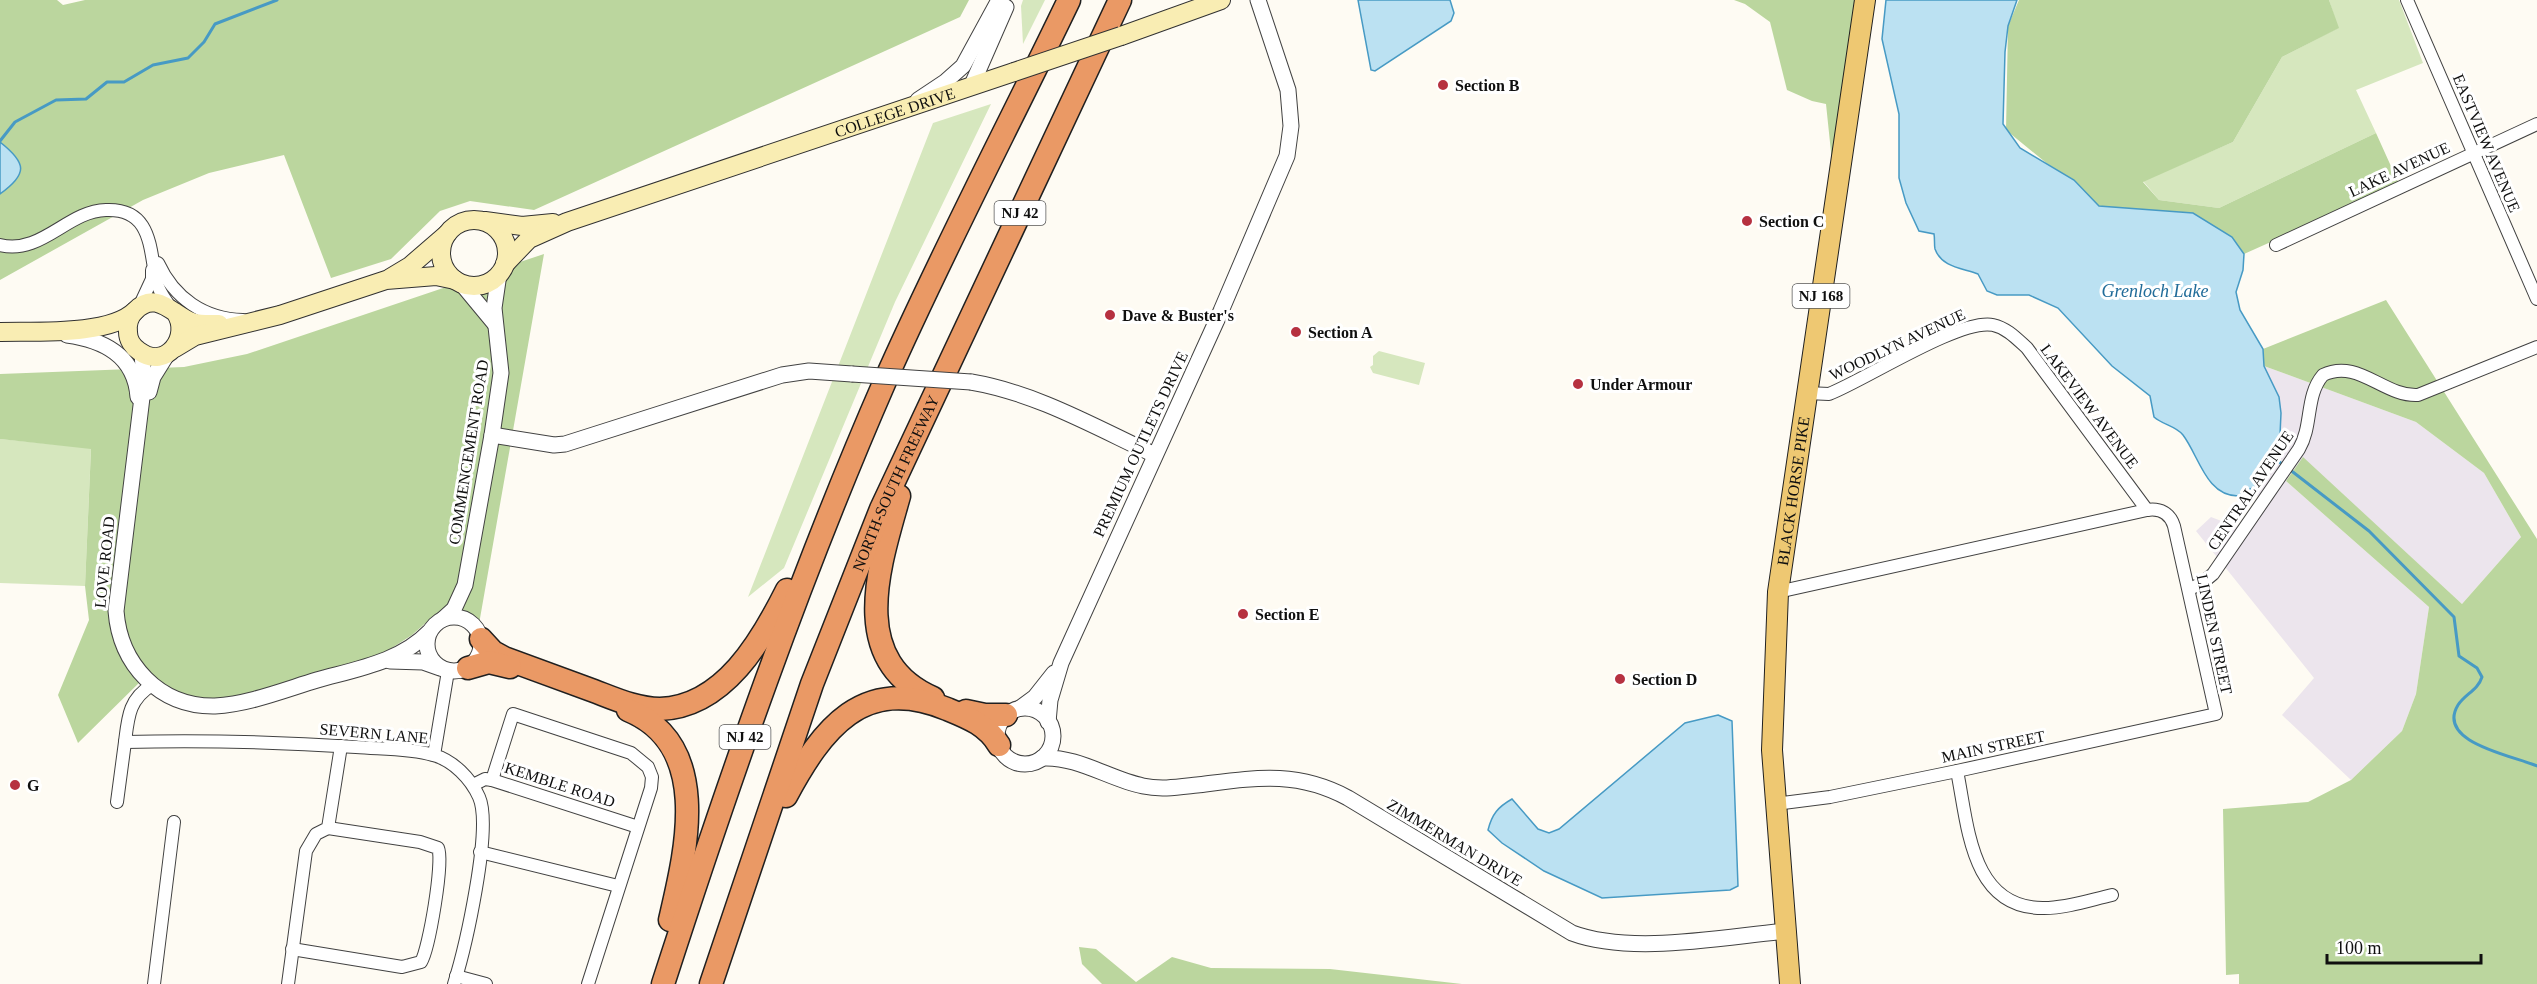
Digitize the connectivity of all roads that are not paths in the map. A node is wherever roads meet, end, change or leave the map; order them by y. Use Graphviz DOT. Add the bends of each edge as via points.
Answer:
graph roads {
  1 [pos="999,0"];
  2 [pos="1008,0"];
  3 [pos="1069,0"];
  4 [pos="1120,0"];
  5 [pos="1221,0"];
  6 [pos="1258,0"];
  7 [pos="1865,0"];
  8 [pos="2407,0"];
  9 [pos="971,87"];
  10 [pos="902,111"];
  11 [pos="2537,124"];
  12 [pos="2473,152"];
  13 [pos="481,221"];
  14 [pos="567,222"];
  15 [pos="447,234"];
  16 [pos="0,245"];
  17 [pos="2276,245"];
  18 [pos="153,254"];
  19 [pos="502,269"];
  20 [pos="386,280"];
  21 [pos="458,281"];
  22 [pos="2537,299"];
  23 [pos="138,308"];
  24 [pos="173,309"];
  25 [pos="260,320"];
  26 [pos="496,324"];
  27 [pos="2001,327"];
  28 [pos="41,331"];
  29 [pos="0,332"];
  30 [pos="2537,347"];
  31 [pos="171,351"];
  32 [pos="139,352"];
  33 [pos="1807,393"];
  34 [pos="920,426"];
  35 [pos="492,435"];
  36 [pos="136,445"];
  37 [pos="1155,455"];
  38 [pos="838,493"];
  39 [pos="2147,510"];
  40 [pos="465,585"];
  41 [pos="2189,589"];
  42 [pos="1778,592"];
  43 [pos="443,619"];
  44 [pos="429,632"];
  45 [pos="477,632"];
  46 [pos="381,662"];
  47 [pos="1061,663"];
  48 [pos="452,669"];
  49 [pos="152,685"];
  50 [pos="1013,712"];
  51 [pos="2216,714"];
  52 [pos="1051,729"];
  53 [pos="125,742"];
  54 [pos="999,745"];
  55 [pos="341,746"];
  56 [pos="434,755"];
  57 [pos="1042,758"];
  58 [pos="1957,771"];
  59 [pos="1105,773"];
  60 [pos="492,780"];
  61 [pos="473,785"];
  62 [pos="117,802"];
  63 [pos="1775,804"];
  64 [pos="174,822"];
  65 [pos="638,827"];
  66 [pos="328,828"];
  67 [pos="480,852"];
  68 [pos="618,886"];
  69 [pos="2112,895"];
  70 [pos="737,905"];
  71 [pos="1786,931"];
  72 [pos="292,949"];
  73 [pos="455,980"];
  74 [pos="153,984"];
  75 [pos="288,984"];
  76 [pos="486,984"];
  77 [pos="588,984"];
  78 [pos="658,984"];
  79 [pos="663,984"];
  80 [pos="711,984"];
  81 [pos="1790,984"];
  1 -- 10 [label="street" via="963,66"];
  2 -- 9 [label="street"];
  3 -- 38 [label="highway, NJ 42" via="907,336"];
  4 -- 34 [label="highway, NORTH-SOUTH FREEWAY / NJ 42"];
  5 -- 9 [label="main road, COLLEGE DRIVE, bridge"];
  6 -- 37 [label="street, PREMIUM OUTLETS DRIVE" via="1288,90 1291,126 1287,156"];
  7 -- 33 [label="main road, BLACK HORSE PIKE / NJ 168"];
  8 -- 12 [label="street, EASTVIEW AVENUE"];
  9 -- 10 [label="main road, COLLEGE DRIVE"];
  10 -- 14 [label="main road, COLLEGE DRIVE"];
  11 -- 12 [label="street, LAKE AVENUE"];
  12 -- 17 [label="street, LAKE AVENUE"];
  12 -- 22 [label="street, EASTVIEW AVENUE"];
  13 -- 14 [label="main road, COLLEGE DRIVE" via="522,226"];
  13 -- 15 [label="main road" via="462,222"];
  13 -- 19 [label="main road" via="494,227 504,239 507,252"];
  14 -- 19 [label="main road, COLLEGE DRIVE" via="529,239"];
  15 -- 20 [label="main road" via="410,266"];
  15 -- 21 [label="main road" via="441,259"];
  16 -- 18 [label="street" via="32,244 90,213 106,210 123,212 138,221 148,235"];
  18 -- 23 [label="street" via="152,279"];
  18 -- 24 [label="street" via="157,283"];
  18 -- 25 [label="street" via="166,280 185,301 227,318"];
  19 -- 21 [label="main road" via="479,285"];
  19 -- 26 [label="street, COMMENCEMENT ROAD" via="494,308"];
  20 -- 21 [label="main road" via="428,276"];
  20 -- 25 [label="main road"];
  21 -- 26 [label="street"];
  23 -- 24 [label="main road" via="153,302"];
  23 -- 28 [label="main road" via="115,323"];
  23 -- 32 [label="main road" via="130,317 128,332"];
  24 -- 25 [label="main road" via="191,322 204,324"];
  24 -- 31 [label="main road" via="182,332"];
  25 -- 31 [label="main road" via="195,336"];
  26 -- 35 [label="street, COMMENCEMENT ROAD" via="501,373"];
  27 -- 33 [label="street, WOODLYN AVENUE" via="1971,327 1834,392"];
  27 -- 39 [label="street, LAKEVIEW AVENUE" via="2027,348"];
  28 -- 29 [label="main road"];
  28 -- 32 [label="main road" via="108,333"];
  28 -- 36 [label="street" via="94,339 120,356 133,374 138,391"];
  30 -- 41 [label="street, CENTRAL AVENUE" via="2418,396 2398,394 2356,373 2323,375 2314,389 2306,435 2285,469 2213,574"];
  31 -- 32 [label="main road" via="155,357"];
  31 -- 36 [label="street, LOVE ROAD" via="151,383"];
  32 -- 36 [label="street, LOVE ROAD" via="144,381"];
  33 -- 42 [label="main road, BLACK HORSE PIKE / NJ 168"];
  34 -- 50 [label="highway" via="877,580 876,612 882,646 896,670 927,695 974,713"];
  34 -- 70 [label="highway, NORTH-SOUTH FREEWAY / NJ 42" via="880,509 812,684"];
  35 -- 37 [label="street, bridge" via="565,444 782,375 809,371 971,382 1004,388"];
  35 -- 40 [label="street, COMMENCEMENT ROAD"];
  36 -- 49 [label="street, LOVE ROAD" via="116,611 123,646 139,673"];
  37 -- 47 [label="street, PREMIUM OUTLETS DRIVE"];
  38 -- 45 [label="highway" via="759,639 728,677 690,703 659,709 631,704 504,658 493,652"];
  38 -- 79 [label="highway, NJ 42" via="737,758"];
  39 -- 41 [label="street, LINDEN STREET" via="2165,512 2172,520"];
  39 -- 42 [label="street"];
  40 -- 43 [label="street, COMMENCEMENT ROAD" via="454,609"];
  40 -- 45 [label="street, COMMENCEMENT ROAD"];
  41 -- 51 [label="street, LINDEN STREET"];
  42 -- 63 [label="main road, BLACK HORSE PIKE / NJ 168" via="1772,700"];
  43 -- 44 [label="street"];
  43 -- 45 [label="street" via="457,617"];
  44 -- 46 [label="street, LOVE ROAD" via="410,649"];
  44 -- 48 [label="street" via="428,654"];
  45 -- 48 [label="street" via="479,655"];
  46 -- 48 [label="street, LOVE ROAD" via="418,661"];
  46 -- 49 [label="street, LOVE ROAD" via="216,706 176,699"];
  47 -- 50 [label="street, PREMIUM OUTLETS DRIVE" via="1040,691"];
  47 -- 52 [label="street, PREMIUM OUTLETS DRIVE" via="1050,700"];
  48 -- 56 [label="street"];
  48 -- 78 [label="highway" via="497,663 630,711 658,728 671,744 682,770 688,821"];
  49 -- 53 [label="street" via="134,698"];
  50 -- 52 [label="street" via="1038,711"];
  50 -- 54 [label="street" via="998,732"];
  51 -- 58 [label="street, MAIN STREET"];
  52 -- 57 [label="street" via="1052,745"];
  52 -- 59 [label="street, ZIMMERMAN DRIVE" via="1070,753"];
  53 -- 55 [label="street, SEVERN LANE" via="217,740"];
  53 -- 62 [label="street"];
  54 -- 57 [label="street" via="1007,757 1018,762 1032,763"];
  54 -- 70 [label="highway" via="976,721 912,698 885,699 856,710 821,738 807,758 783,800"];
  55 -- 56 [label="street, SEVERN LANE"];
  55 -- 66 [label="street"];
  56 -- 61 [label="street, SEVERN LANE" via="453,765"];
  57 -- 59 [label="street, ZIMMERMAN DRIVE" via="1061,759"];
  58 -- 63 [label="street, MAIN STREET"];
  58 -- 69 [label="street" via="1977,861 1997,891 2035,908 2056,908"];
  59 -- 71 [label="street, ZIMMERMAN DRIVE" via="1133,784 1159,788 1278,777 1322,786 1562,927 1599,942 1635,944"];
  60 -- 61 [label="street, KEMBLE ROAD"];
  60 -- 65 [label="street, KEMBLE ROAD"];
  60 -- 65 [label="street" via="513,714 524,717 640,759 652,777"];
  61 -- 67 [label="street, SEVERN LANE" via="482,813"];
  63 -- 71 [label="main road, BLACK HORSE PIKE / NJ 168"];
  64 -- 74 [label="street"];
  65 -- 68 [label="street"];
  66 -- 72 [label="street" via="316,834 306,851"];
  66 -- 72 [label="street" via="438,848 440,860 427,949 421,962 402,967"];
  67 -- 68 [label="street"];
  67 -- 73 [label="street, SEVERN LANE"];
  68 -- 77 [label="street"];
  70 -- 80 [label="highway, NORTH-SOUTH FREEWAY / NJ 42"];
  71 -- 81 [label="main road, BLACK HORSE PIKE / NJ 168"];
  72 -- 75 [label="street"];
  73 -- 76 [label="street"];
}
